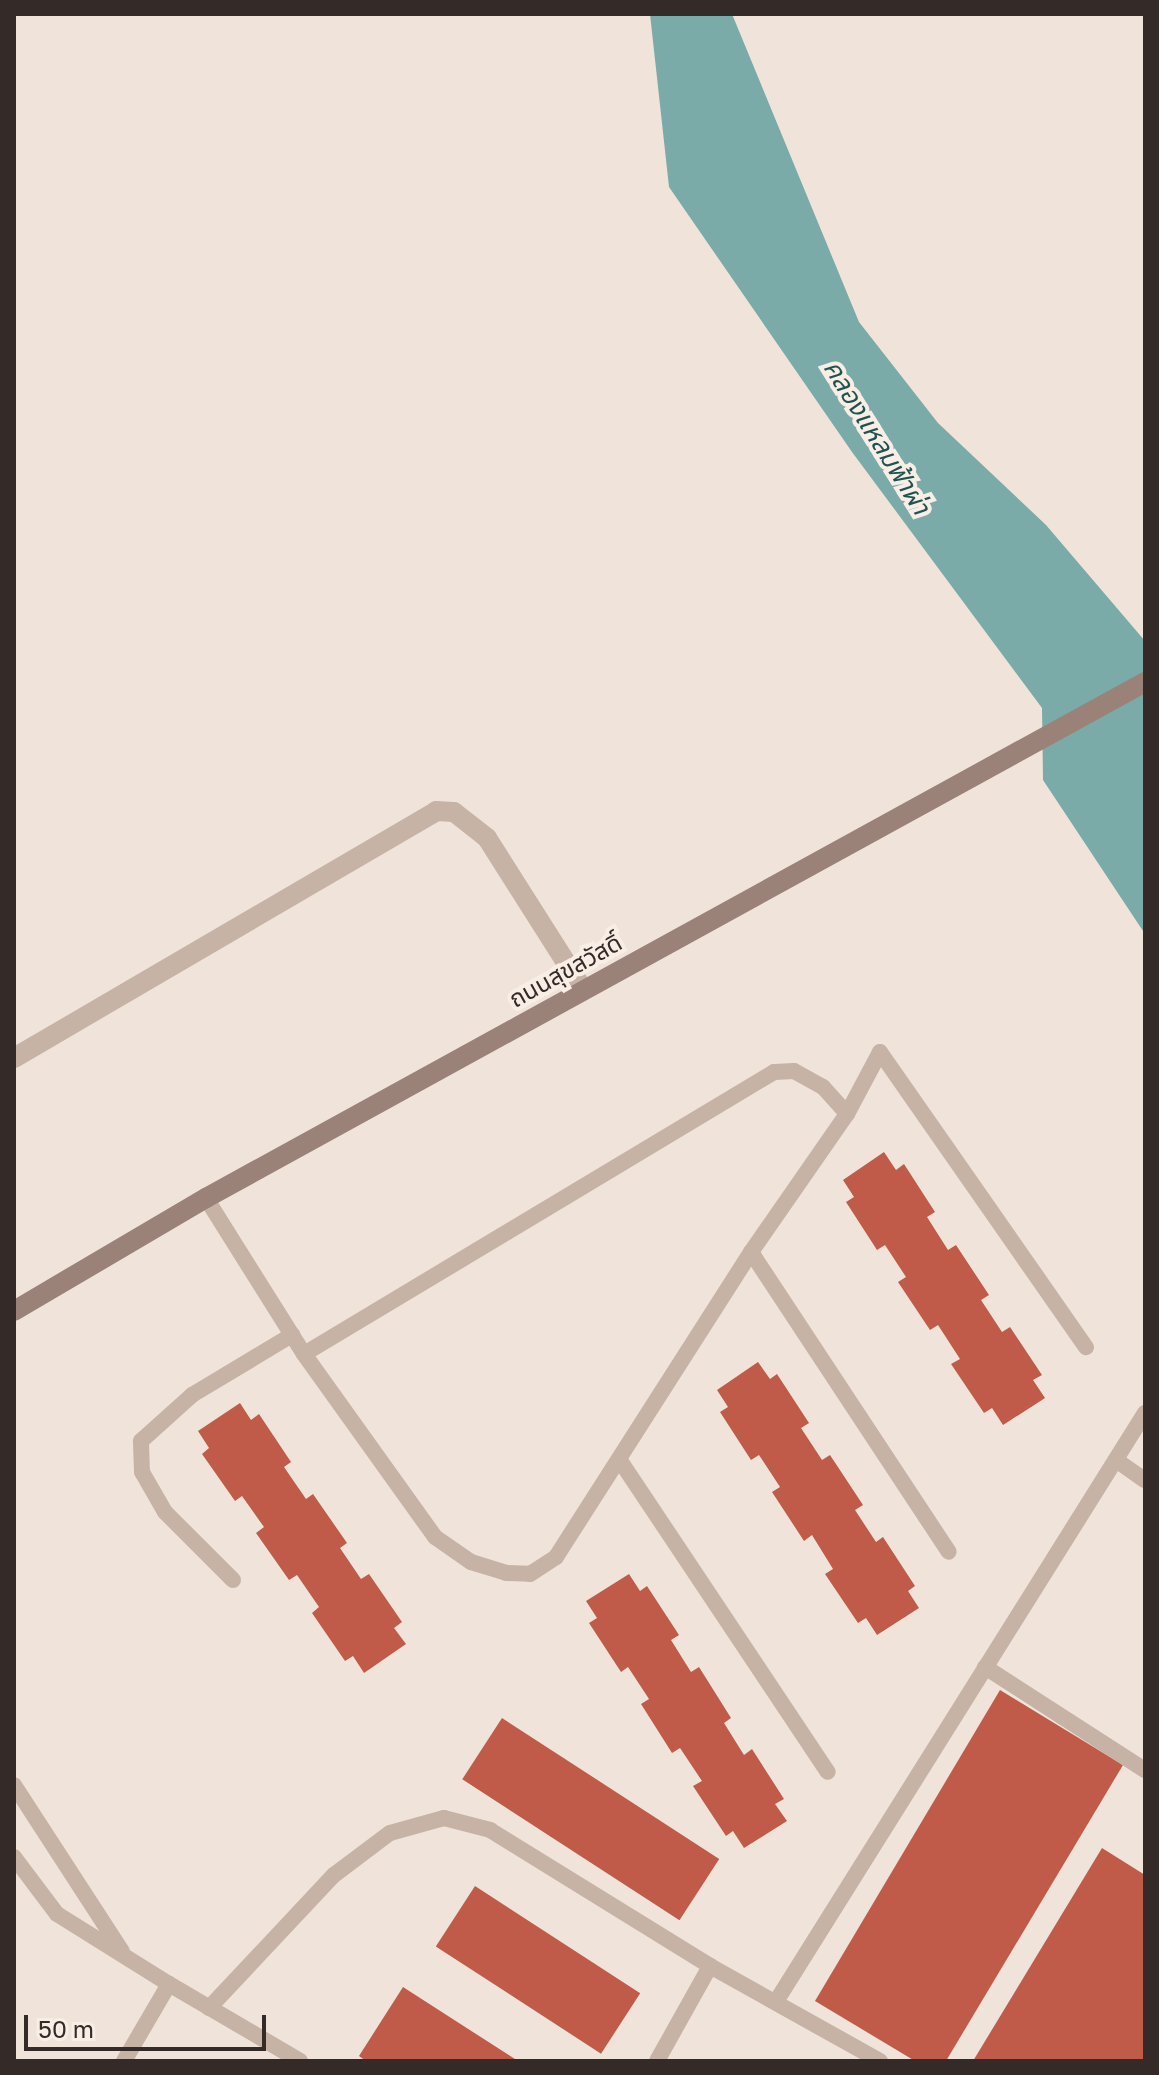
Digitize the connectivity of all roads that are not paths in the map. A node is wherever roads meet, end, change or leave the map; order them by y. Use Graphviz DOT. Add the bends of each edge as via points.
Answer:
graph roads {
  1 [pos="1145,682"];
  2 [pos="583,989"];
  3 [pos="14,1058"];
  4 [pos="847,1114"];
  5 [pos="206,1198"];
  6 [pos="751,1252"];
  7 [pos="16,1306"];
  8 [pos="292,1335"];
  9 [pos="1086,1347"];
  10 [pos="304,1354"];
  11 [pos="1145,1413"];
  12 [pos="619,1459"];
  13 [pos="1116,1460"];
  14 [pos="1145,1480"];
  15 [pos="949,1552"];
  16 [pos="233,1580"];
  17 [pos="985,1667"];
  18 [pos="1145,1770"];
  19 [pos="828,1772"];
  20 [pos="14,1785"];
  21 [pos="14,1857"];
  22 [pos="122,1951"];
  23 [pos="710,1966"];
  24 [pos="169,1984"];
  25 [pos="777,2000"];
  26 [pos="209,2008"];
  27 [pos="124,2061"];
  28 [pos="300,2061"];
  29 [pos="657,2061"];
  30 [pos="880,2061"];
  1 -- 2 [label="main road, ถนนสุขสวัสดิ์"];
  2 -- 3 [label="street" via="487,838 454,812 436,811"];
  2 -- 5 [label="main road, ถนนสุขสวัสดิ์"];
  4 -- 6 [label="lane"];
  4 -- 9 [label="lane" via="880,1052"];
  4 -- 10 [label="lane" via="823,1087 794,1071 774,1072"];
  5 -- 7 [label="main road, ถนนสุขสวัสดิ์"];
  5 -- 8 [label="lane"];
  6 -- 12 [label="lane"];
  6 -- 15 [label="lane"];
  8 -- 10 [label="lane"];
  8 -- 16 [label="lane" via="192,1395 141,1441 142,1472 165,1512"];
  10 -- 12 [label="lane" via="435,1537 471,1562 530,1574 556,1557"];
  11 -- 13 [label="lane"];
  12 -- 19 [label="lane"];
  13 -- 14 [label="lane"];
  13 -- 17 [label="lane"];
  17 -- 18 [label="lane"];
  17 -- 25 [label="lane"];
  20 -- 22 [label="lane"];
  21 -- 22 [label="lane" via="57,1914"];
  22 -- 24 [label="lane"];
  23 -- 25 [label="lane"];
  23 -- 26 [label="lane" via="490,1830 444,1818 390,1833 334,1875"];
  23 -- 29 [label="lane"];
  24 -- 26 [label="lane"];
  24 -- 27 [label="lane"];
  25 -- 30 [label="lane"];
  26 -- 28 [label="lane"];
}
